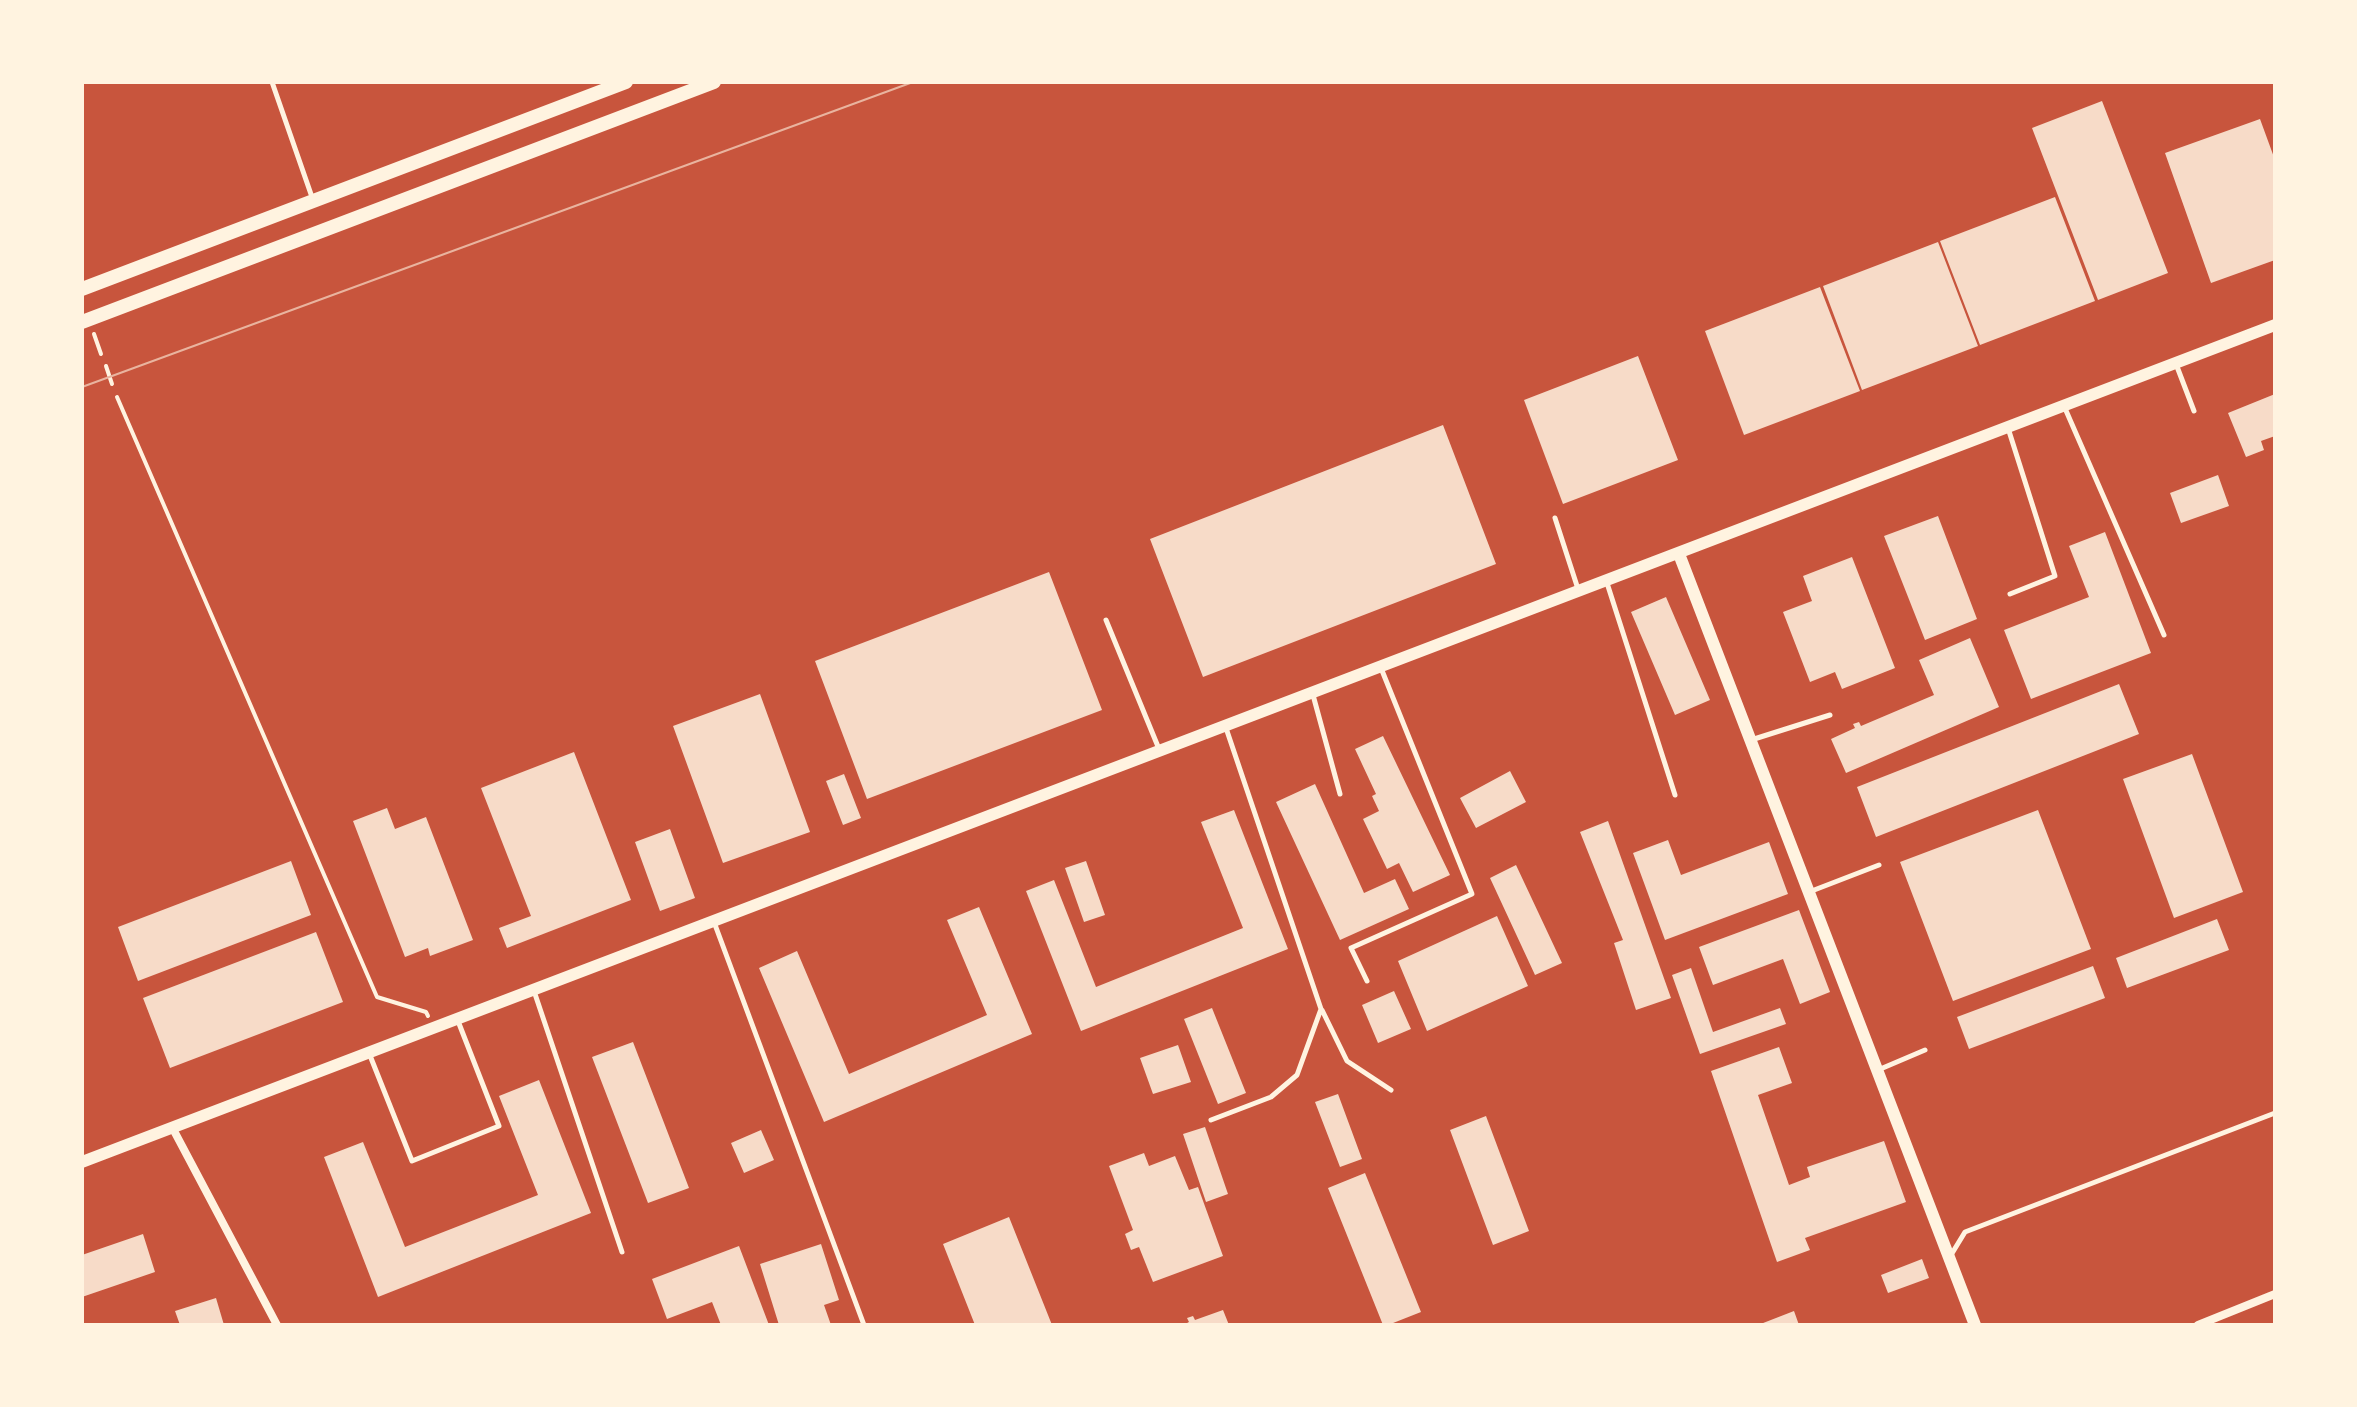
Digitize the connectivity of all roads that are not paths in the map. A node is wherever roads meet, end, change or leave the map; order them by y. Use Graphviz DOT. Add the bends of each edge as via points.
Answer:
graph roads {
  1 [pos="272,82"];
  2 [pos="626,82"];
  3 [pos="714,82"];
  4 [pos="314,201"];
  5 [pos="82,289"];
  6 [pos="82,322"];
  7 [pos="2275,325"];
  8 [pos="2176,363"];
  9 [pos="2064,406"];
  10 [pos="2194,411"];
  11 [pos="2008,428"];
  12 [pos="1555,518"];
  13 [pos="1679,554"];
  14 [pos="1607,582"];
  15 [pos="1580,592"];
  16 [pos="2010,594"];
  17 [pos="1106,620"];
  18 [pos="2164,635"];
  19 [pos="1381,667"];
  20 [pos="1312,693"];
  21 [pos="1830,715"];
  22 [pos="1225,727"];
  23 [pos="1750,740"];
  24 [pos="1160,752"];
  25 [pos="1340,794"];
  26 [pos="1675,795"];
  27 [pos="1879,865"];
  28 [pos="1809,892"];
  29 [pos="714,921"];
  30 [pos="1367,981"];
  31 [pos="534,990"];
  32 [pos="1321,1009"];
  33 [pos="457,1019"];
  34 [pos="1925,1050"];
  35 [pos="369,1053"];
  36 [pos="1877,1070"];
  37 [pos="1391,1090"];
  38 [pos="2275,1113"];
  39 [pos="1211,1120"];
  40 [pos="172,1127"];
  41 [pos="82,1162"];
  42 [pos="622,1252"];
  43 [pos="1949,1258"];
  44 [pos="2275,1294"];
  45 [pos="277,1325"];
  46 [pos="864,1325"];
  47 [pos="1975,1325"];
  48 [pos="2198,1325"];
  1 -- 4 [label="lane"];
  2 -- 4 [label="main road"];
  3 -- 6 [label="main road"];
  4 -- 5 [label="main road"];
  7 -- 8 [label="street"];
  8 -- 9 [label="street"];
  8 -- 10 [label="lane"];
  9 -- 11 [label="street"];
  9 -- 18 [label="lane"];
  11 -- 13 [label="street"];
  11 -- 16 [label="lane" via="2055,576"];
  12 -- 15 [label="lane"];
  13 -- 14 [label="street"];
  13 -- 23 [label="street"];
  14 -- 15 [label="street"];
  14 -- 26 [label="lane"];
  15 -- 19 [label="street"];
  17 -- 24 [label="lane"];
  19 -- 20 [label="street"];
  19 -- 30 [label="lane" via="1472,894 1351,948"];
  20 -- 22 [label="street"];
  20 -- 25 [label="lane"];
  21 -- 23 [label="lane"];
  22 -- 24 [label="street"];
  22 -- 32 [label="lane"];
  23 -- 28 [label="street"];
  24 -- 29 [label="street"];
  27 -- 28 [label="lane"];
  28 -- 36 [label="street"];
  29 -- 31 [label="street"];
  29 -- 46 [label="lane"];
  31 -- 33 [label="street"];
  31 -- 42 [label="lane"];
  32 -- 37 [label="lane" via="1347,1061"];
  32 -- 39 [label="lane" via="1297,1075 1271,1097"];
  33 -- 35 [label="street"];
  33 -- 35 [label="lane" via="499,1126 412,1161"];
  34 -- 36 [label="lane"];
  35 -- 40 [label="street"];
  36 -- 43 [label="street"];
  38 -- 43 [label="lane" via="1965,1232"];
  40 -- 41 [label="street"];
  40 -- 45 [label="street"];
  43 -- 47 [label="street"];
  44 -- 48 [label="street"];
}
